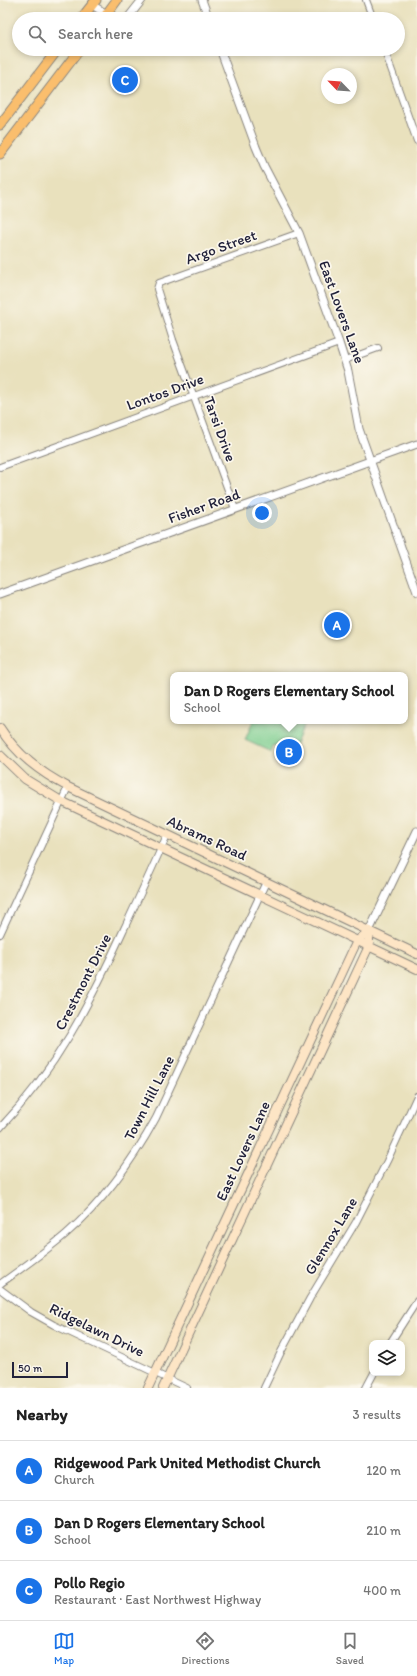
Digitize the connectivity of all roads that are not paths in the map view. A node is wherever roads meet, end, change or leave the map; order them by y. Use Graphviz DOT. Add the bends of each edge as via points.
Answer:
graph roads {
  1 [pos="117,0"];
  2 [pos="142,0"];
  3 [pos="202,0"];
  4 [pos="366,0"];
  5 [pos="94,3"];
  6 [pos="87,12"];
  7 [pos="102,12"];
  8 [pos="111,12"];
  9 [pos="133,12"];
  10 [pos="206,12"];
  11 [pos="370,12"];
  12 [pos="53,56"];
  13 [pos="75,56"];
  14 [pos="223,56"];
  15 [pos="387,56"];
  16 [pos="2,123"];
  17 [pos="18,131"];
  18 [pos="417,141"];
  19 [pos="0,154"];
  20 [pos="299,233"];
  21 [pos="157,289"];
  22 [pos="339,343"];
  23 [pos="378,348"];
  24 [pos="345,360"];
  25 [pos="193,396"];
  26 [pos="417,444"];
  27 [pos="370,460"];
  28 [pos="0,467"];
  29 [pos="235,509"];
  30 [pos="417,592"];
  31 [pos="0,594"];
  32 [pos="0,728"];
  33 [pos="0,755"];
  34 [pos="29,762"];
  35 [pos="18,772"];
  36 [pos="68,787"];
  37 [pos="61,801"];
  38 [pos="417,831"];
  39 [pos="167,835"];
  40 [pos="162,848"];
  41 [pos="266,882"];
  42 [pos="260,895"];
  43 [pos="370,931"];
  44 [pos="0,934"];
  45 [pos="357,940"];
  46 [pos="369,946"];
  47 [pos="417,954"];
  48 [pos="417,969"];
  49 [pos="417,1096"];
  50 [pos="0,1128"];
  51 [pos="261,1145"];
  52 [pos="275,1150"];
  53 [pos="0,1284"];
  54 [pos="0,1289"];
  55 [pos="417,1300"];
  56 [pos="392,1340"];
  57 [pos="155,1372"];
  58 [pos="372,1376"];
  59 [pos="168,1378"];
  60 [pos="148,1388"];
  61 [pos="163,1388"];
  62 [pos="187,1388"];
  63 [pos="264,1388"];
  64 [pos="366,1388"];
  1 -- 8 [label="main road"];
  2 -- 9 [label="street"];
  3 -- 10 [label="street"];
  4 -- 11 [label="street"];
  5 -- 6 [label="main road"];
  5 -- 7 [label="street"];
  12 -- 16 [label="main road"];
  13 -- 17 [label="main road"];
  14 -- 20 [label="street, East Lovers Lane" via="261,160"];
  15 -- 18 [label="street"];
  16 -- 17 [label="main road"];
  17 -- 19 [label="main road"];
  20 -- 21 [label="street, Argo Street" via="159,282"];
  20 -- 22 [label="street, East Lovers Lane"];
  21 -- 25 [label="street, Tarsi Drive"];
  22 -- 24 [label="street, East Lovers Lane"];
  22 -- 25 [label="street, Lontos Drive"];
  23 -- 24 [label="street"];
  24 -- 27 [label="street, East Lovers Lane" via="359,429"];
  25 -- 28 [label="street, Lontos Drive"];
  25 -- 29 [label="street, Tarsi Drive"];
  26 -- 27 [label="street, Fisher Road"];
  27 -- 29 [label="street, Fisher Road"];
  27 -- 30 [label="street, East Lovers Lane"];
  29 -- 31 [label="street, Fisher Road"];
  32 -- 34 [label="main road, Abrams Road"];
  33 -- 35 [label="main road, Abrams Road"];
  34 -- 35 [label="main road"];
  34 -- 36 [label="main road, Abrams Road"];
  35 -- 37 [label="main road, Abrams Road"];
  36 -- 37 [label="street"];
  36 -- 39 [label="main road, Abrams Road"];
  37 -- 40 [label="main road, Abrams Road"];
  37 -- 44 [label="street"];
  38 -- 43 [label="street, East Lovers Lane"];
  39 -- 40 [label="street, Crestmont Drive"];
  39 -- 41 [label="main road, Abrams Road"];
  40 -- 42 [label="main road, Abrams Road"];
  40 -- 50 [label="street, Crestmont Drive" via="76,1026 58,1057"];
  41 -- 42 [label="street, Town Hill Lane"];
  41 -- 43 [label="main road, Abrams Road"];
  42 -- 45 [label="main road, Abrams Road"];
  42 -- 53 [label="street, Town Hill Lane" via="156,1118 121,1175 84,1217 48,1249"];
  43 -- 45 [label="main road"];
  43 -- 46 [label="main road, East Lovers Lane"];
  43 -- 47 [label="main road, Abrams Road"];
  45 -- 46 [label="main road, Abrams Road"];
  45 -- 51 [label="main road, East Lovers Lane"];
  46 -- 48 [label="main road, Abrams Road"];
  46 -- 52 [label="main road, East Lovers Lane"];
  49 -- 63 [label="street, Glennox Lane" via="356,1222 310,1298"];
  51 -- 52 [label="main road"];
  51 -- 57 [label="main road, East Lovers Lane"];
  52 -- 59 [label="main road, East Lovers Lane"];
  54 -- 57 [label="street, Ridgelawn Drive" via="54,1325"];
  55 -- 56 [label="street"];
  57 -- 59 [label="street, Ridgelawn Drive"];
  57 -- 60 [label="main road, East Lovers Lane"];
  58 -- 64 [label="street"];
  59 -- 61 [label="main road, East Lovers Lane"];
  59 -- 62 [label="street, Ridgelawn Drive"];
}
